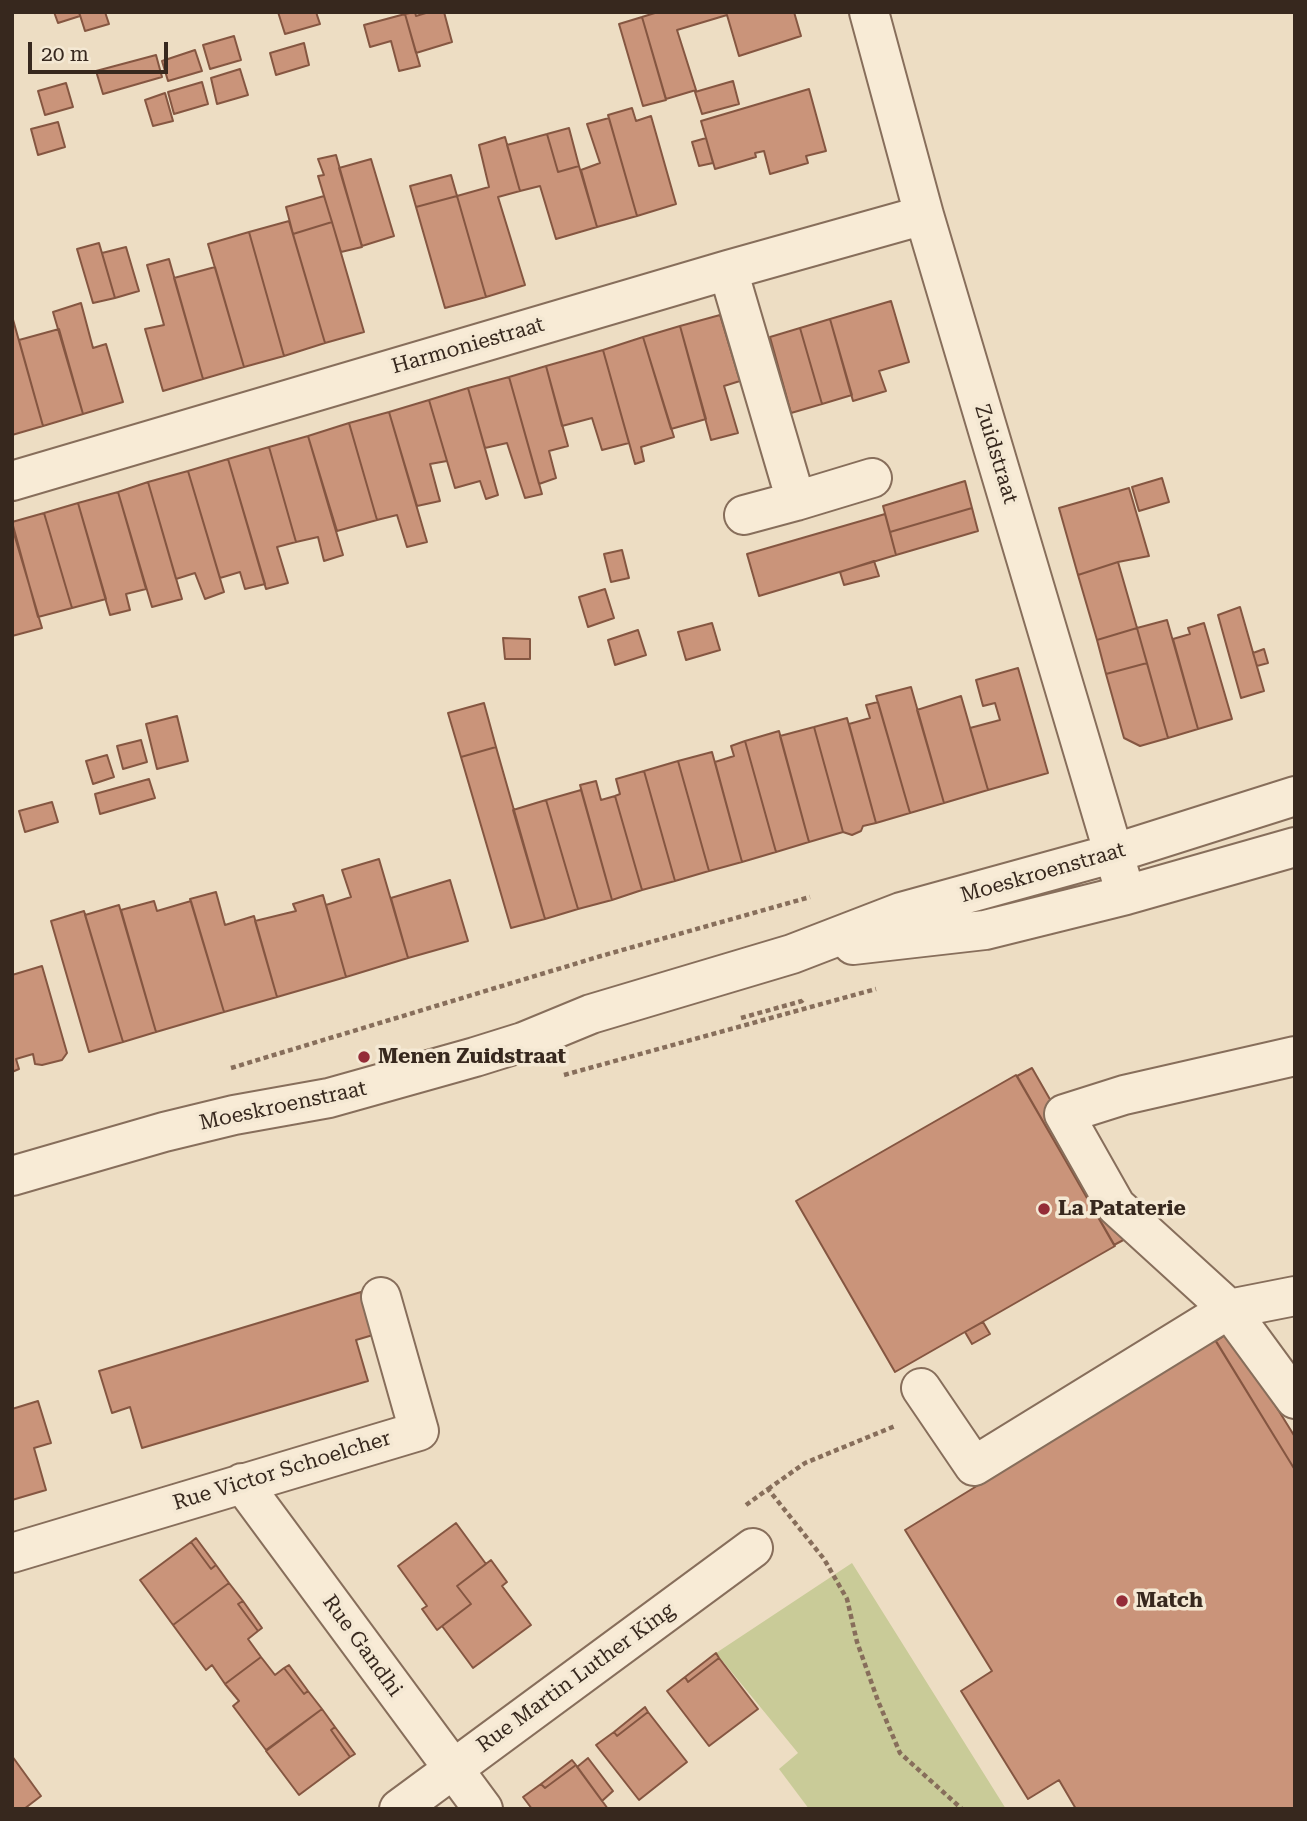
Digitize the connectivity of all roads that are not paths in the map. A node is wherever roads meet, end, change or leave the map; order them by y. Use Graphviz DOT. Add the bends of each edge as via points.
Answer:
graph roads {
  1 [pos="869,12"];
  2 [pos="924,215"];
  3 [pos="728,270"];
  4 [pos="872,478"];
  5 [pos="12,481"];
  6 [pos="796,501"];
  7 [pos="744,515"];
  8 [pos="1295,796"];
  9 [pos="1295,847"];
  10 [pos="1115,853"];
  11 [pos="1126,895"];
  12 [pos="792,954"];
  13 [pos="1295,1056"];
  14 [pos="12,1176"];
  15 [pos="1295,1296"];
  16 [pos="381,1297"];
  17 [pos="1229,1309"];
  18 [pos="929,1399"];
  19 [pos="1295,1399"];
  20 [pos="242,1483"];
  21 [pos="753,1548"];
  22 [pos="12,1553"];
  23 [pos="453,1768"];
  24 [pos="399,1809"];
  25 [pos="483,1809"];
  1 -- 2 [label="street, Zuidstraat"];
  2 -- 3 [label="street, Harmoniestraat"];
  2 -- 10 [label="street, Zuidstraat"];
  3 -- 5 [label="street, Harmoniestraat"];
  3 -- 6 [label="street"];
  4 -- 6 [label="street"];
  6 -- 7 [label="street"];
  8 -- 10 [label="street, Moeskroenstraat"];
  9 -- 11 [label="street, Moeskroenstraat"];
  10 -- 11 [label="street, Zuidstraat"];
  10 -- 12 [label="street, Moeskroenstraat" via="901,912"];
  11 -- 12 [label="street, Moeskroenstraat" via="985,930"];
  12 -- 14 [label="street, Moeskroenstraat" via="591,1014 523,1042 370,1088 198,1123"];
  13 -- 17 [label="street" via="1124,1095 1064,1114 1116,1206"];
  15 -- 17 [label="street"];
  16 -- 20 [label="street, Rue Victor Schoelcher" via="419,1431"];
  17 -- 18 [label="street" via="974,1466"];
  17 -- 19 [label="street"];
  20 -- 22 [label="street, Rue Victor Schoelcher"];
  20 -- 23 [label="street, Rue Gandhi"];
  21 -- 23 [label="street, Rue Martin Luther King"];
  23 -- 24 [label="street, Rue Martin Luther King"];
  23 -- 25 [label="street, Rue Gandhi"];
}
